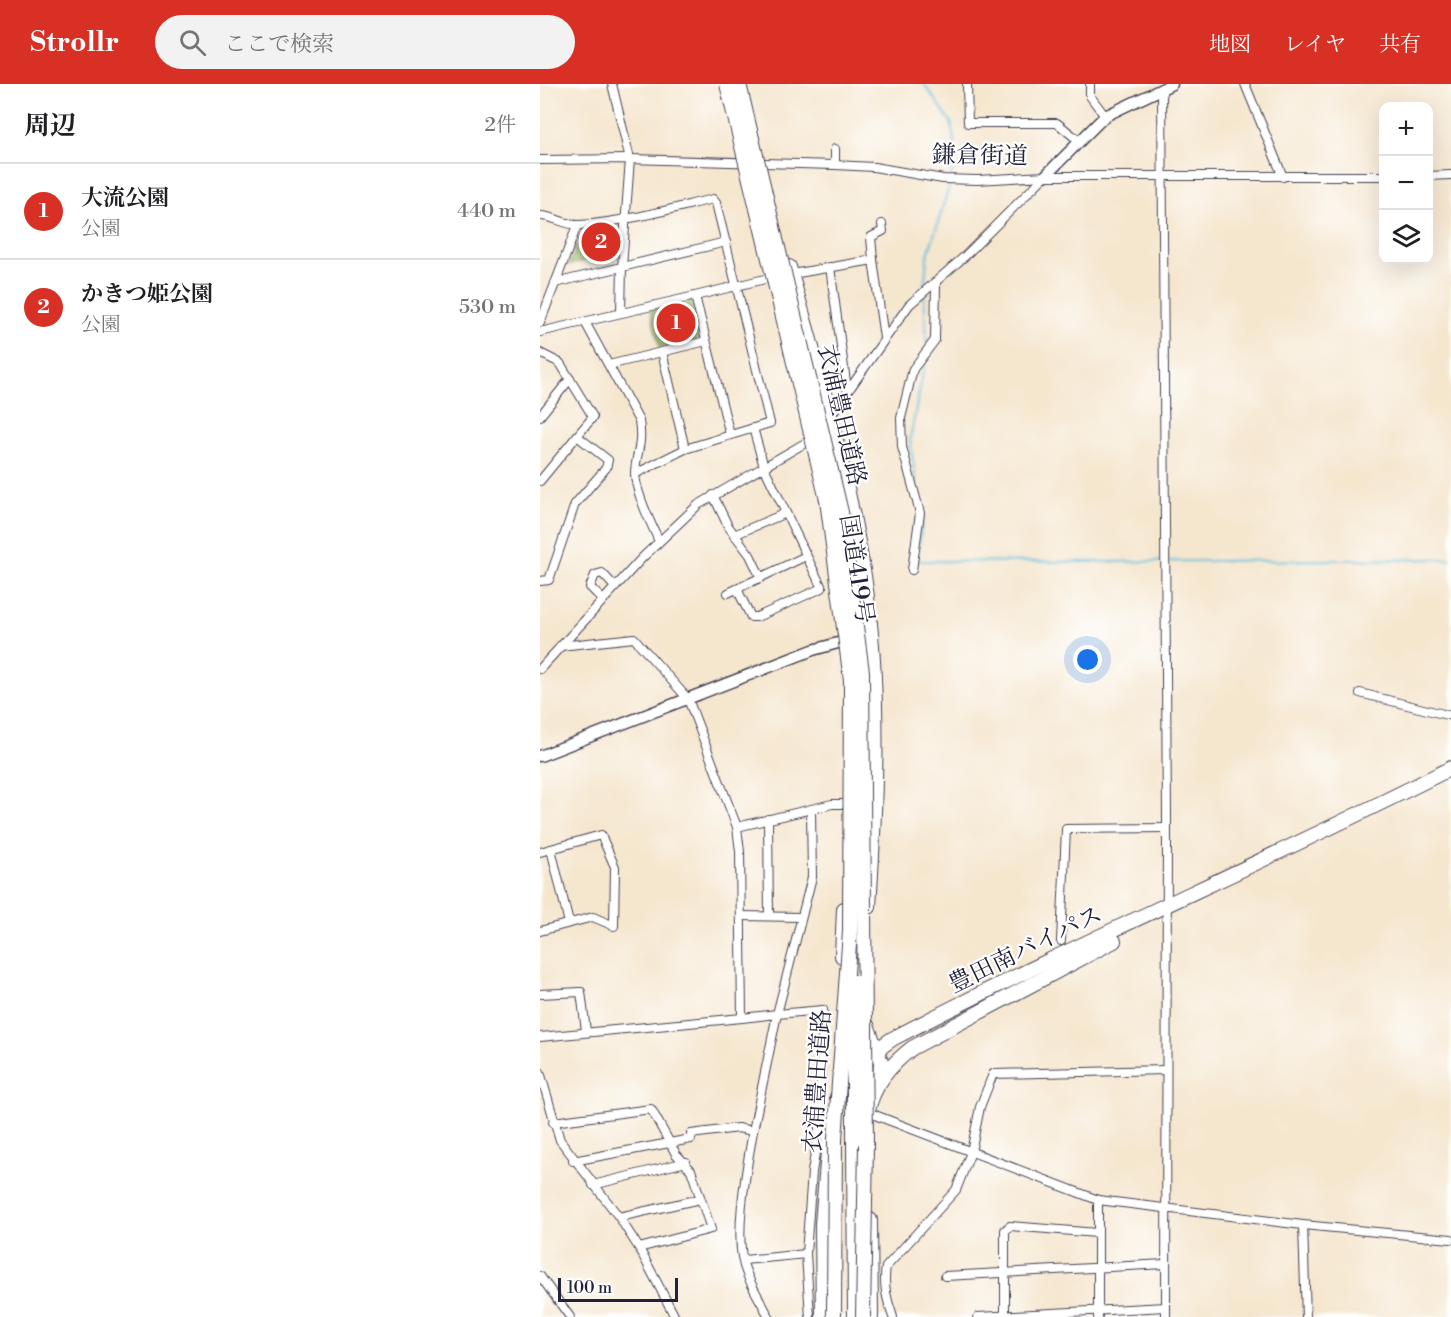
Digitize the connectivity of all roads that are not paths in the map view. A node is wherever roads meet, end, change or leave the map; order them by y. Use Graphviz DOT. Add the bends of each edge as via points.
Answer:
graph roads {
  1 [pos="612,84"];
  2 [pos="742,84"];
  3 [pos="967,84"];
  4 [pos="1090,84"];
  5 [pos="1245,84"];
  6 [pos="723,86"];
  7 [pos="1167,86"];
  8 [pos="1105,116"];
  9 [pos="1078,140"];
  10 [pos="835,149"];
  11 [pos="630,159"];
  12 [pos="540,160"];
  13 [pos="751,164"];
  14 [pos="835,165"];
  15 [pos="1451,175"];
  16 [pos="1045,176"];
  17 [pos="1163,176"];
  18 [pos="1379,176"];
  19 [pos="1433,176"];
  20 [pos="1283,177"];
  21 [pos="540,216"];
  22 [pos="625,219"];
  23 [pos="882,224"];
  24 [pos="577,226"];
  25 [pos="726,242"];
  26 [pos="873,260"];
  27 [pos="622,267"];
  28 [pos="830,267"];
  29 [pos="798,273"];
  30 [pos="769,278"];
  31 [pos="555,283"];
  32 [pos="936,283"];
  33 [pos="737,285"];
  34 [pos="695,296"];
  35 [pos="621,312"];
  36 [pos="585,322"];
  37 [pos="540,323"];
  38 [pos="540,332"];
  39 [pos="884,338"];
  40 [pos="706,341"];
  41 [pos="662,352"];
  42 [pos="540,353"];
  43 [pos="609,364"];
  44 [pos="570,379"];
  45 [pos="847,389"];
  46 [pos="540,416"];
  47 [pos="829,417"];
  48 [pos="753,428"];
  49 [pos="730,435"];
  50 [pos="577,436"];
  51 [pos="808,443"];
  52 [pos="685,449"];
  53 [pos="764,467"];
  54 [pos="635,474"];
  55 [pos="540,481"];
  56 [pos="713,495"];
  57 [pos="786,513"];
  58 [pos="734,535"];
  59 [pos="659,541"];
  60 [pos="806,556"];
  61 [pos="862,569"];
  62 [pos="912,570"];
  63 [pos="760,578"];
  64 [pos="540,581"];
  65 [pos="615,587"];
  66 [pos="737,589"];
  67 [pos="728,593"];
  68 [pos="603,600"];
  69 [pos="852,639"];
  70 [pos="560,646"];
  71 [pos="540,669"];
  72 [pos="1360,693"];
  73 [pos="688,699"];
  74 [pos="1451,716"];
  75 [pos="875,730"];
  76 [pos="540,756"];
  77 [pos="1451,768"];
  78 [pos="1451,778"];
  79 [pos="849,804"];
  80 [pos="811,811"];
  81 [pos="768,819"];
  82 [pos="737,827"];
  83 [pos="1166,828"];
  84 [pos="851,847"];
  85 [pos="551,849"];
  86 [pos="540,852"];
  87 [pos="1167,908"];
  88 [pos="741,916"];
  89 [pos="769,916"];
  90 [pos="801,917"];
  91 [pos="569,923"];
  92 [pos="540,931"];
  93 [pos="1061,941"];
  94 [pos="540,994"];
  95 [pos="777,1014"];
  96 [pos="742,1018"];
  97 [pos="867,1028"];
  98 [pos="586,1031"];
  99 [pos="899,1035"];
  100 [pos="540,1037"];
  101 [pos="876,1049"];
  102 [pos="854,1069"];
  103 [pos="1167,1070"];
  104 [pos="540,1072"];
  105 [pos="880,1080"];
  106 [pos="541,1087"];
  107 [pos="867,1112"];
  108 [pos="553,1122"];
  109 [pos="753,1131"];
  110 [pos="670,1143"];
  111 [pos="971,1152"];
  112 [pos="573,1161"];
  113 [pos="686,1162"];
  114 [pos="593,1185"];
  115 [pos="700,1199"];
  116 [pos="1098,1200"];
  117 [pos="1167,1207"];
  118 [pos="619,1217"];
  119 [pos="1304,1225"];
  120 [pos="1097,1233"];
  121 [pos="1451,1239"];
  122 [pos="639,1248"];
  123 [pos="806,1254"];
  124 [pos="744,1260"];
  125 [pos="1165,1264"];
  126 [pos="1098,1267"];
  127 [pos="1006,1273"];
  128 [pos="540,1276"];
  129 [pos="945,1276"];
  130 [pos="1166,1307"];
  131 [pos="1098,1314"];
  132 [pos="1005,1316"];
  133 [pos="570,1317"];
  134 [pos="675,1317"];
  135 [pos="769,1317"];
  136 [pos="810,1317"];
  137 [pos="823,1317"];
  138 [pos="834,1317"];
  139 [pos="859,1317"];
  140 [pos="871,1317"];
  141 [pos="893,1317"];
  142 [pos="978,1317"];
  143 [pos="1166,1317"];
  144 [pos="1306,1317"];
  1 -- 11 [label="street"];
  2 -- 13 [label="highway, 国道419号"];
  2 -- 139 [label="highway, 衣浦豊田道路, bridge" via="841,512 862,672 866,1145"];
  3 -- 9 [label="street" via="968,123 1058,123"];
  4 -- 8 [label="street" via="1090,96"];
  5 -- 20 [label="street"];
  6 -- 13 [label="highway, 国道419号"];
  6 -- 84 [label="highway, 衣浦豊田道路, bridge" via="827,500 851,680"];
  7 -- 8 [label="street"];
  7 -- 17 [label="street"];
  8 -- 9 [label="street"];
  9 -- 16 [label="street"];
  10 -- 14 [label="street"];
  11 -- 12 [label="street, 鎌倉街道"];
  11 -- 13 [label="street, 鎌倉街道"];
  11 -- 22 [label="street"];
  13 -- 14 [label="street, 鎌倉街道"];
  13 -- 30 [label="highway, 国道419号"];
  13 -- 47 [label="highway, 国道419号" via="789,266"];
  14 -- 16 [label="street, 鎌倉街道" via="943,179"];
  15 -- 19 [label="street"];
  16 -- 17 [label="street, 鎌倉街道"];
  16 -- 32 [label="street"];
  17 -- 20 [label="street, 鎌倉街道"];
  17 -- 83 [label="street"];
  18 -- 20 [label="street, 鎌倉街道"];
  21 -- 24 [label="street" via="553,216"];
  22 -- 24 [label="street"];
  22 -- 25 [label="street" via="713,199"];
  22 -- 27 [label="street"];
  23 -- 26 [label="street" via="883,231 871,237"];
  24 -- 31 [label="street"];
  25 -- 27 [label="street"];
  25 -- 33 [label="street"];
  26 -- 28 [label="street"];
  26 -- 39 [label="street"];
  27 -- 31 [label="street"];
  27 -- 35 [label="street"];
  28 -- 29 [label="street"];
  28 -- 45 [label="street"];
  30 -- 33 [label="street"];
  30 -- 51 [label="highway, 国道419号"];
  31 -- 37 [label="street"];
  32 -- 39 [label="street" via="909,305"];
  32 -- 62 [label="street" via="935,340 913,369 901,418 902,447 920,513"];
  33 -- 34 [label="street"];
  33 -- 48 [label="street" via="770,423"];
  34 -- 35 [label="street"];
  34 -- 40 [label="street"];
  35 -- 36 [label="street"];
  36 -- 38 [label="street"];
  36 -- 43 [label="street"];
  39 -- 45 [label="street"];
  40 -- 41 [label="street"];
  40 -- 49 [label="street"];
  41 -- 43 [label="street"];
  41 -- 52 [label="street"];
  42 -- 44 [label="street" via="560,363"];
  43 -- 54 [label="street" via="639,421 642,438"];
  44 -- 46 [label="street"];
  44 -- 50 [label="street" via="593,417"];
  45 -- 47 [label="street"];
  47 -- 51 [label="street"];
  47 -- 61 [label="highway, 国道419号"];
  48 -- 49 [label="street"];
  48 -- 53 [label="street"];
  49 -- 52 [label="street"];
  50 -- 55 [label="street"];
  50 -- 64 [label="street" via="608,460 606,468 575,504 549,580"];
  51 -- 53 [label="street"];
  51 -- 69 [label="highway, 国道419号"];
  52 -- 54 [label="street"];
  53 -- 56 [label="street"];
  53 -- 57 [label="street"];
  54 -- 59 [label="street" via="644,510"];
  56 -- 58 [label="street"];
  56 -- 59 [label="street"];
  57 -- 58 [label="street"];
  57 -- 60 [label="street"];
  58 -- 63 [label="street" via="750,555"];
  59 -- 65 [label="street"];
  60 -- 63 [label="street"];
  60 -- 66 [label="street" via="822,588 757,617 751,617"];
  61 -- 69 [label="highway" via="854,597"];
  61 -- 75 [label="highway, 国道419号" via="873,666"];
  63 -- 66 [label="street"];
  65 -- 68 [label="street"];
  65 -- 68 [label="street" via="602,573 595,575 590,587"];
  66 -- 67 [label="street"];
  68 -- 70 [label="street"];
  69 -- 73 [label="street"];
  69 -- 75 [label="highway" via="864,700"];
  69 -- 79 [label="highway, 国道419号"];
  70 -- 71 [label="street"];
  70 -- 73 [label="street" via="634,638"];
  72 -- 74 [label="street"];
  73 -- 76 [label="street"];
  73 -- 82 [label="street"];
  75 -- 97 [label="highway, 国道419号" via="876,804 866,948"];
  77 -- 87 [label="highway, 豊田南バイパス"];
  78 -- 87 [label="highway, 豊田南バイパス"];
  79 -- 80 [label="street" via="832,804"];
  79 -- 102 [label="highway, 国道419号" via="841,992 843,1008 859,1040 860,1054"];
  80 -- 81 [label="street"];
  80 -- 90 [label="street" via="812,877"];
  81 -- 82 [label="street"];
  81 -- 89 [label="street"];
  82 -- 88 [label="street"];
  83 -- 87 [label="street"];
  83 -- 93 [label="street" via="1066,829"];
  84 -- 138 [label="highway, 衣浦豊田道路, bridge" via="849,950 834,1150"];
  84 -- 139 [label="highway, 衣浦豊田道路, bridge"];
  85 -- 86 [label="street"];
  85 -- 91 [label="street"];
  85 -- 91 [label="street" via="601,835 615,867 614,926 593,917"];
  87 -- 99 [label="highway, 豊田南バイパス"];
  87 -- 103 [label="street"];
  87 -- 105 [label="highway, 豊田南バイパス" via="923,1041"];
  88 -- 89 [label="street"];
  88 -- 96 [label="street"];
  89 -- 90 [label="street"];
  90 -- 95 [label="street"];
  91 -- 92 [label="street"];
  94 -- 98 [label="street" via="581,992"];
  95 -- 96 [label="street"];
  95 -- 109 [label="street"];
  95 -- 123 [label="street" via="823,1010 819,1129"];
  96 -- 98 [label="street"];
  97 -- 99 [label="highway" via="882,1038"];
  97 -- 101 [label="highway, 国道419号"];
  98 -- 100 [label="street"];
  99 -- 101 [label="highway, 豊田南バイパス"];
  101 -- 102 [label="highway, 豊田南バイパス"];
  101 -- 105 [label="highway, 国道419号" via="882,1067"];
  102 -- 137 [label="highway, 豊田南バイパス" via="839,1094 830,1131 822,1224"];
  103 -- 111 [label="street" via="993,1074 980,1107"];
  103 -- 117 [label="street"];
  104 -- 106 [label="street"];
  105 -- 107 [label="highway, 豊田南バイパス"];
  106 -- 108 [label="street"];
  107 -- 111 [label="street"];
  107 -- 140 [label="highway, 豊田南バイパス"];
  108 -- 110 [label="street" via="651,1109"];
  108 -- 112 [label="street"];
  109 -- 110 [label="street" via="738,1128 703,1132"];
  109 -- 124 [label="street" via="745,1179"];
  110 -- 112 [label="street"];
  110 -- 113 [label="street"];
  111 -- 116 [label="street"];
  111 -- 141 [label="street" via="956,1190 886,1267 886,1296"];
  112 -- 114 [label="street"];
  113 -- 114 [label="street"];
  113 -- 115 [label="street"];
  114 -- 118 [label="street"];
  115 -- 118 [label="street"];
  115 -- 122 [label="street" via="711,1229"];
  116 -- 117 [label="street"];
  116 -- 120 [label="street"];
  117 -- 119 [label="street"];
  117 -- 125 [label="street"];
  118 -- 122 [label="street"];
  119 -- 121 [label="street"];
  119 -- 144 [label="street"];
  120 -- 126 [label="street"];
  120 -- 127 [label="street" via="1010,1226 1005,1230"];
  122 -- 134 [label="street"];
  123 -- 124 [label="street"];
  123 -- 136 [label="street"];
  124 -- 135 [label="street"];
  125 -- 126 [label="street"];
  125 -- 130 [label="street"];
  126 -- 127 [label="street"];
  126 -- 131 [label="street"];
  127 -- 129 [label="street"];
  127 -- 132 [label="street"];
  128 -- 133 [label="street"];
  130 -- 131 [label="street"];
  130 -- 143 [label="street"];
  131 -- 132 [label="street"];
  132 -- 142 [label="street"];
}
